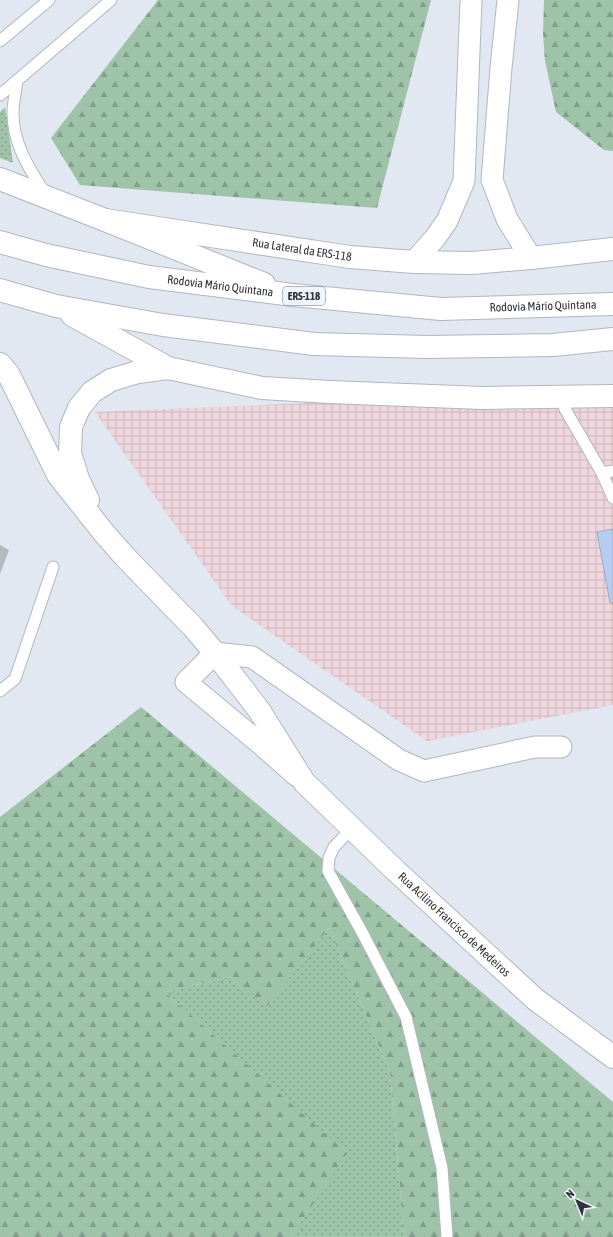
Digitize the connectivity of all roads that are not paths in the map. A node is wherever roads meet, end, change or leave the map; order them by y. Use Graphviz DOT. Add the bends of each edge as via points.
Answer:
graph roads {
  1 [pos="49,0"];
  2 [pos="111,0"];
  3 [pos="471,0"];
  4 [pos="508,0"];
  5 [pos="0,41"];
  6 [pos="17,80"];
  7 [pos="0,95"];
  8 [pos="0,179"];
  9 [pos="48,197"];
  10 [pos="105,220"];
  11 [pos="0,242"];
  12 [pos="613,249"];
  13 [pos="531,258"];
  14 [pos="414,262"];
  15 [pos="0,290"];
  16 [pos="293,295"];
  17 [pos="613,304"];
  18 [pos="56,306"];
  19 [pos="613,339"];
  20 [pos="0,364"];
  21 [pos="168,368"];
  22 [pos="613,396"];
  23 [pos="562,397"];
  24 [pos="608,472"];
  25 [pos="613,498"];
  26 [pos="104,533"];
  27 [pos="53,567"];
  28 [pos="215,653"];
  29 [pos="0,692"];
  30 [pos="561,747"];
  31 [pos="304,782"];
  32 [pos="352,828"];
  33 [pos="613,1057"];
  34 [pos="447,1237"];
  1 -- 5 [label="lane"];
  2 -- 6 [label="lane"];
  3 -- 14 [label="street" via="464,181 447,221 436,238"];
  4 -- 13 [label="street" via="492,180 507,219"];
  6 -- 7 [label="lane"];
  6 -- 9 [label="lane" via="13,113 16,139 27,166"];
  8 -- 9 [label="main road, Rua Lateral da ERS-118"];
  9 -- 10 [label="main road, Rua Lateral da ERS-118"];
  10 -- 14 [label="main road, Rua Lateral da ERS-118" via="350,257"];
  10 -- 16 [label="main road"];
  11 -- 16 [label="main road, Rodovia Mário Quintana / ERS-118" via="46,255 149,277"];
  12 -- 13 [label="main road, Rua Lateral da ERS-118"];
  13 -- 14 [label="main road, Rua Lateral da ERS-118" via="472,263"];
  15 -- 18 [label="main road"];
  16 -- 17 [label="main road, Rodovia Mário Quintana / ERS-118" via="440,309"];
  18 -- 19 [label="main road" via="163,325 314,344 427,347 554,345"];
  18 -- 21 [label="main road"];
  20 -- 26 [label="main road" via="9,375 58,474"];
  21 -- 23 [label="main road" via="262,388 482,398"];
  21 -- 26 [label="main road" via="138,372 112,380 92,392 79,408 71,427 70,453 78,479"];
  22 -- 23 [label="main road"];
  23 -- 24 [label="lane" via="565,409"];
  24 -- 25 [label="lane"];
  26 -- 28 [label="main road, Rua Acilino Francisco de Medeiros"];
  27 -- 29 [label="lane" via="14,679"];
  28 -- 30 [label="street" via="252,657 399,760 424,771 534,747"];
  28 -- 31 [label="main road, Rua Acilino Francisco de Medeiros" via="259,710"];
  28 -- 31 [label="street" via="186,682"];
  31 -- 32 [label="main road, Rua Acilino Francisco de Medeiros"];
  32 -- 33 [label="main road, Rua Acilino Francisco de Medeiros" via="535,999"];
  32 -- 34 [label="lane" via="334,847 329,858 328,871 406,1017 442,1168"];
}
